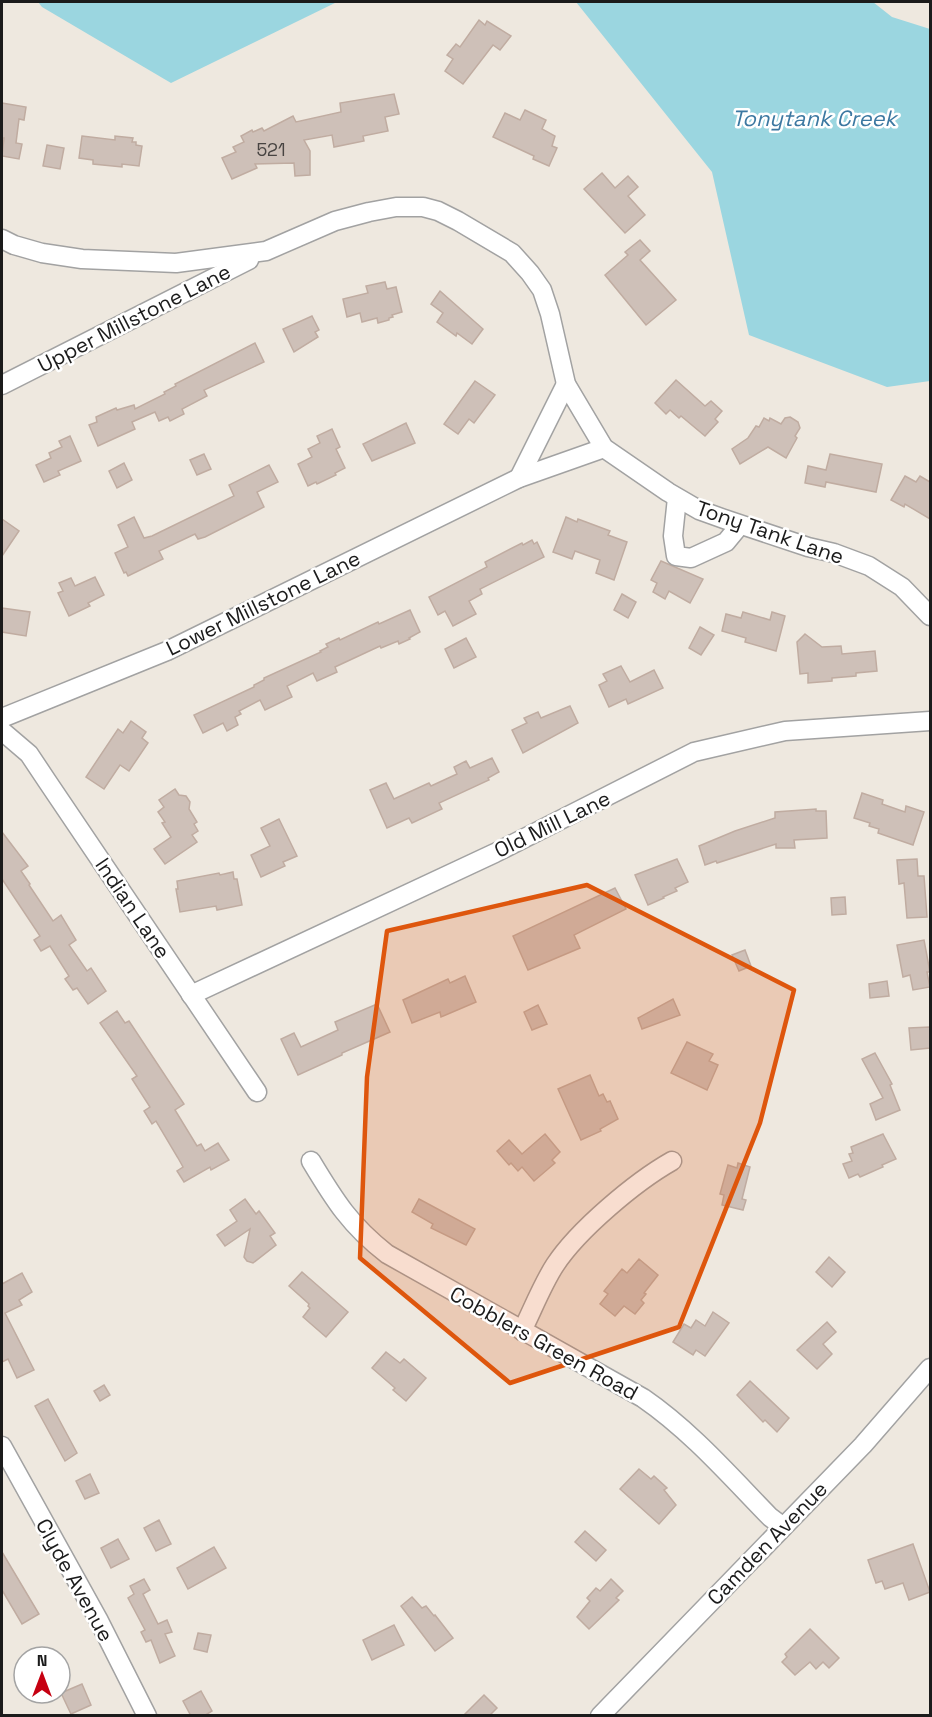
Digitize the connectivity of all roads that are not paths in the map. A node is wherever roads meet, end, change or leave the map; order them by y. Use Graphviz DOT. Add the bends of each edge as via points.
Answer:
graph roads {
  1 [pos="2,238"];
  2 [pos="266,251"];
  3 [pos="566,384"];
  4 [pos="2,385"];
  5 [pos="604,448"];
  6 [pos="519,478"];
  7 [pos="677,498"];
  8 [pos="740,525"];
  9 [pos="930,616"];
  10 [pos="2,718"];
  11 [pos="930,721"];
  12 [pos="2,731"];
  13 [pos="191,995"];
  14 [pos="257,1092"];
  15 [pos="311,1161"];
  16 [pos="672,1161"];
  17 [pos="522,1331"];
  18 [pos="930,1368"];
  19 [pos="2,1446"];
  20 [pos="782,1526"];
  21 [pos="147,1716"];
  22 [pos="600,1716"];
  1 -- 2 [label="street, Tony Tank Lane" via="42,253 119,262 176,264"];
  2 -- 3 [label="street, Tony Tank Lane" via="335,221 369,212 396,207 423,207 438,212 512,253 530,273 542,290 550,314"];
  2 -- 4 [label="street, Upper Millstone Lane"];
  3 -- 5 [label="street, Tony Tank Lane"];
  3 -- 6 [label="street"];
  5 -- 6 [label="street, Lower Millstone Lane"];
  5 -- 7 [label="street, Tony Tank Lane"];
  6 -- 10 [label="street, Lower Millstone Lane" via="167,651"];
  7 -- 8 [label="street, Tony Tank Lane"];
  7 -- 8 [label="street" via="673,536 676,556 691,558 726,542"];
  8 -- 9 [label="street, Tony Tank Lane" via="869,566 902,587"];
  11 -- 13 [label="street, Old Mill Lane" via="785,731 694,752 495,853"];
  12 -- 13 [label="street, Indian Lane" via="35,763"];
  13 -- 14 [label="street, Indian Lane"];
  15 -- 17 [label="street, Cobblers Green Road" via="336,1204 364,1236 411,1269"];
  16 -- 17 [label="street" via="639,1183 568,1247"];
  17 -- 20 [label="street, Cobblers Green Road" via="663,1412"];
  18 -- 20 [label="street, Camden Avenue" via="863,1445"];
  19 -- 21 [label="street, Clyde Avenue"];
  20 -- 22 [label="street, Camden Avenue"];
}
